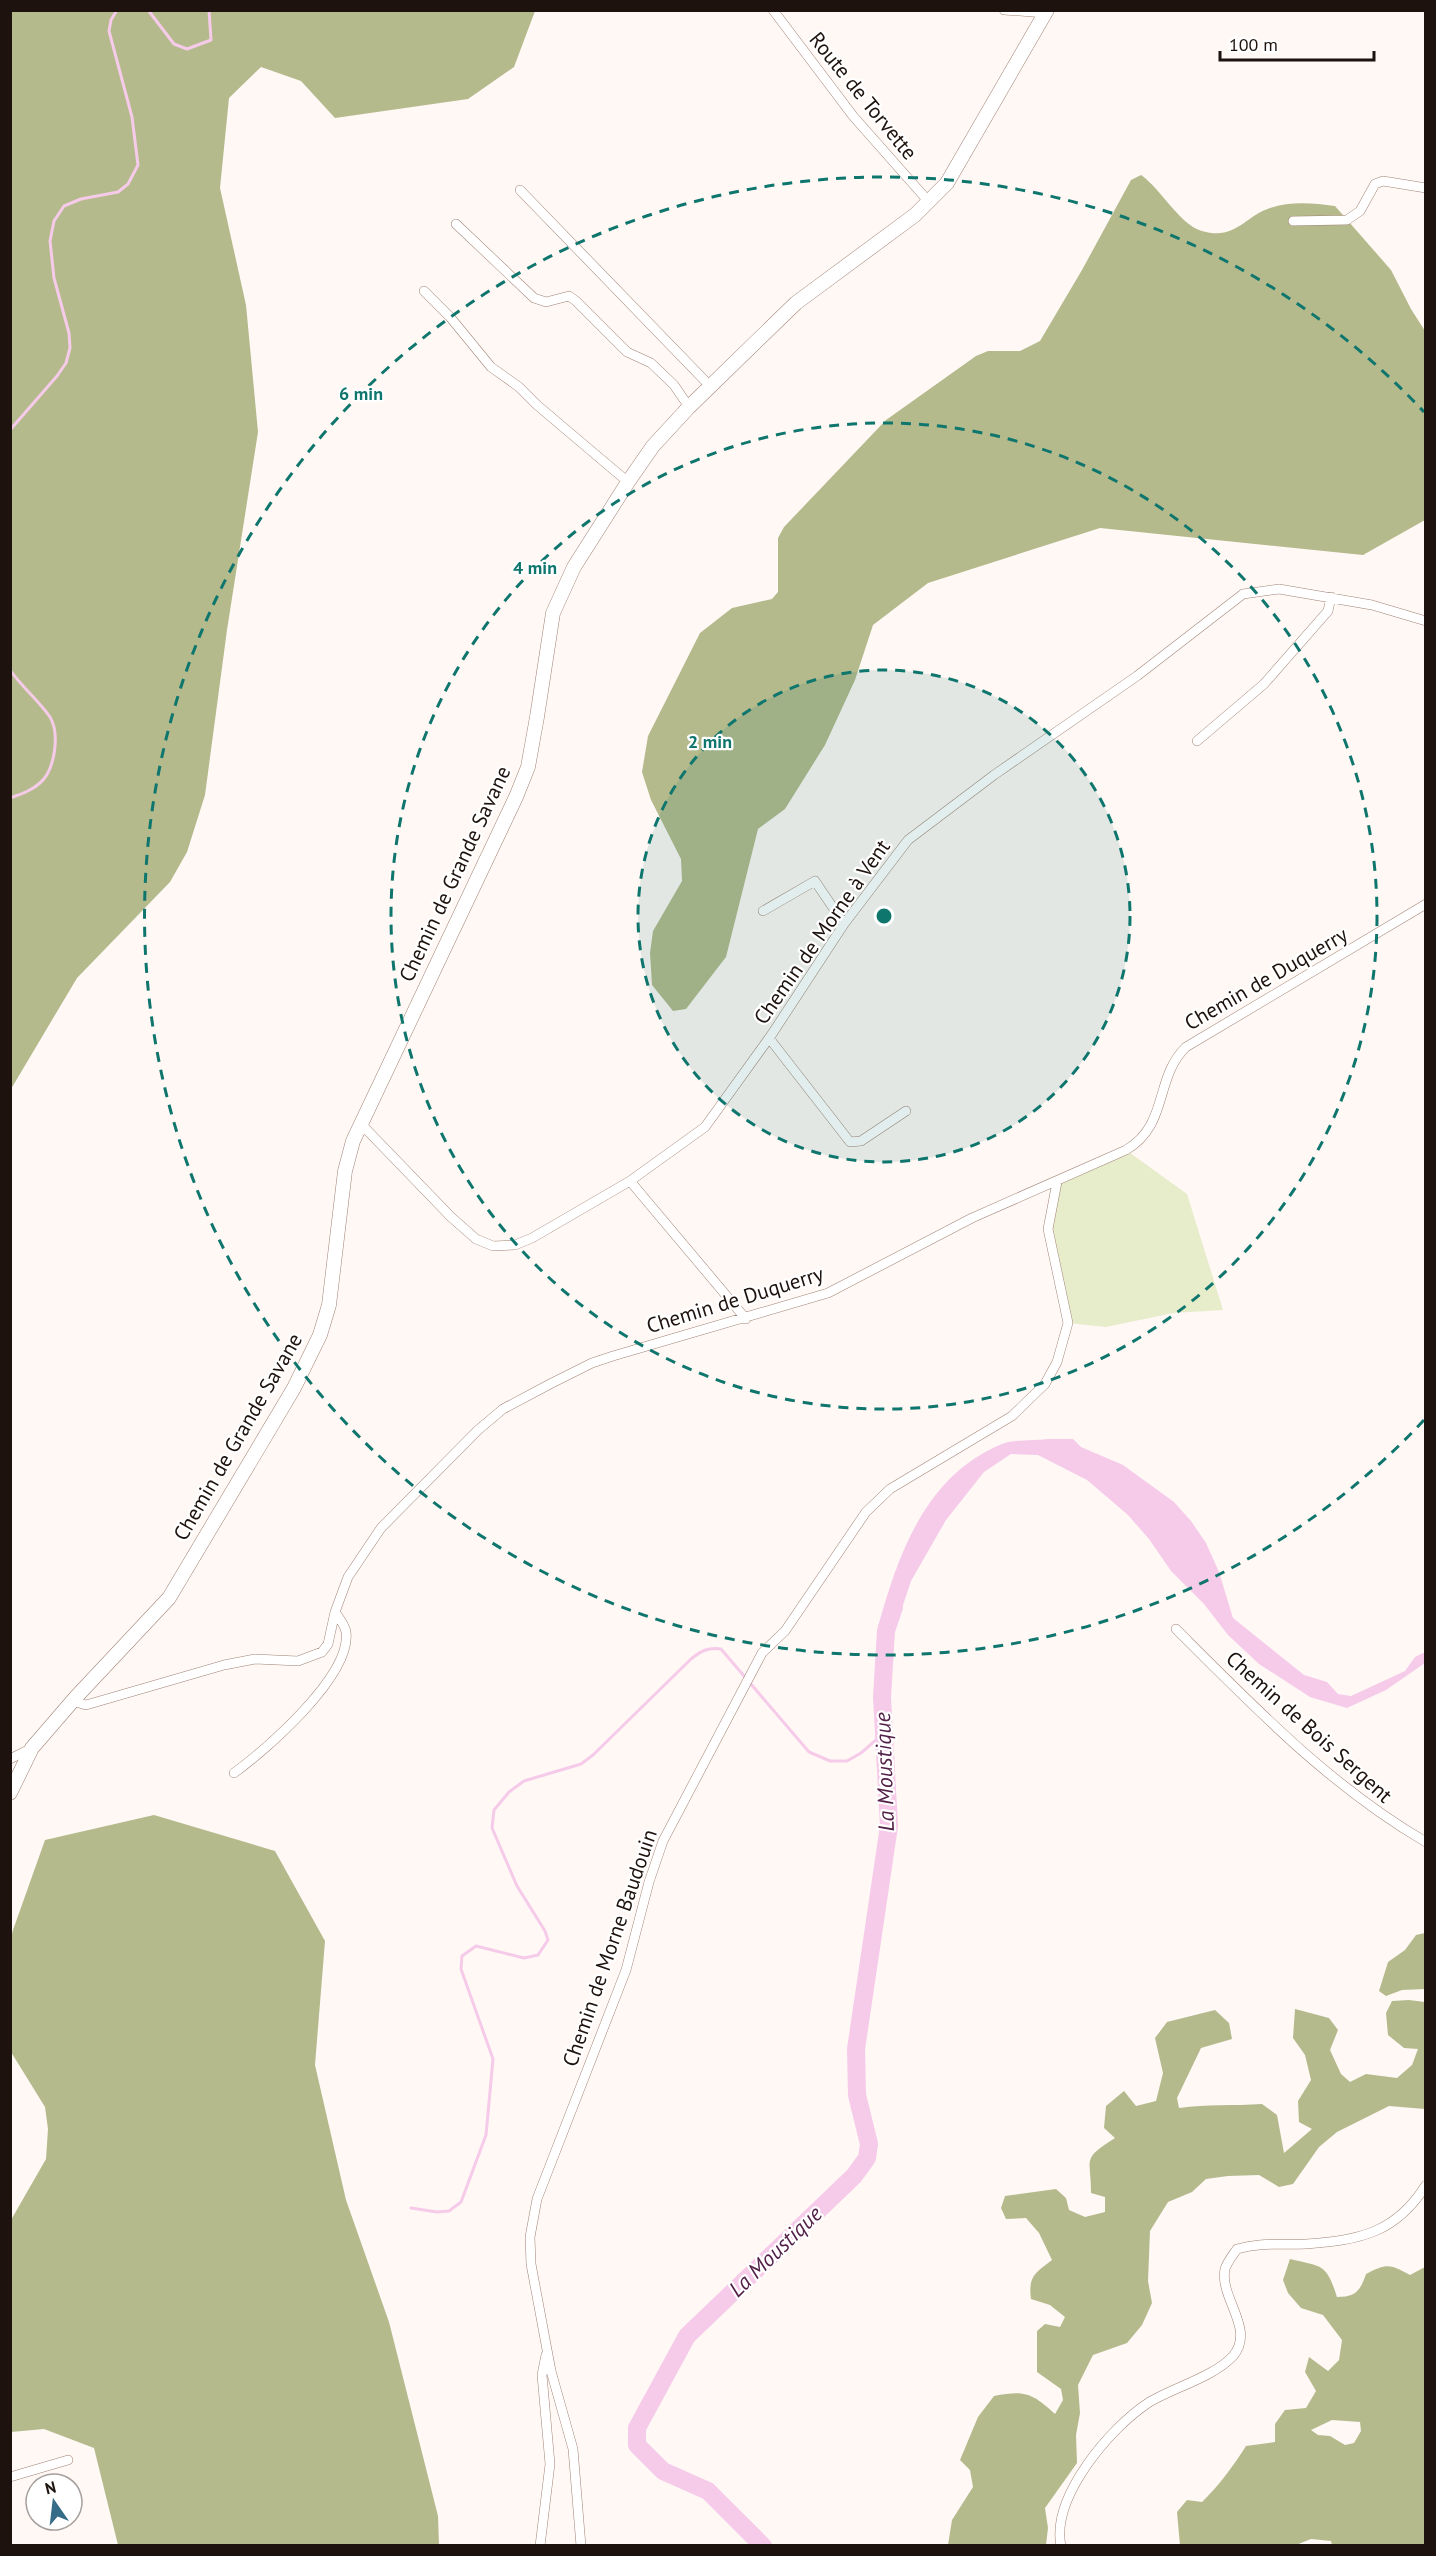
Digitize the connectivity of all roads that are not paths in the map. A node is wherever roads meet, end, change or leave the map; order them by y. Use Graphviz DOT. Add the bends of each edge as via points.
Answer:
graph roads {
  1 [pos="773,10"];
  2 [pos="1004,10"];
  3 [pos="1046,11"];
  4 [pos="1425,188"];
  5 [pos="520,190"];
  6 [pos="929,202"];
  7 [pos="1293,221"];
  8 [pos="456,224"];
  9 [pos="424,291"];
  10 [pos="711,387"];
  11 [pos="688,407"];
  12 [pos="628,482"];
  13 [pos="1330,597"];
  14 [pos="1425,621"];
  15 [pos="1197,741"];
  16 [pos="1425,904"];
  17 [pos="763,911"];
  18 [pos="844,924"];
  19 [pos="769,1038"];
  20 [pos="906,1111"];
  21 [pos="359,1125"];
  22 [pos="630,1181"];
  23 [pos="1057,1182"];
  24 [pos="746,1319"];
  25 [pos="335,1612"];
  26 [pos="1176,1629"];
  27 [pos="72,1701"];
  28 [pos="32,1748"];
  29 [pos="10,1759"];
  30 [pos="234,1773"];
  31 [pos="10,1793"];
  32 [pos="1425,1842"];
  33 [pos="1425,2185"];
  34 [pos="547,2353"];
  35 [pos="68,2460"];
  36 [pos="10,2477"];
  37 [pos="540,2546"];
  38 [pos="581,2546"];
  39 [pos="1061,2546"];
  1 -- 6 [label="street, Route de Torvette" via="853,116"];
  2 -- 3 [label="street"];
  3 -- 6 [label="street, Chemin de Grande Savane" via="981,128 947,183"];
  4 -- 7 [label="street" via="1383,181 1375,184 1360,211 1347,220"];
  5 -- 10 [label="street"];
  6 -- 10 [label="street, Chemin de Grande Savane" via="796,303"];
  8 -- 11 [label="street" via="534,298 546,302 569,296 576,301 627,352 651,363 674,385"];
  9 -- 12 [label="street" via="491,367"];
  10 -- 11 [label="street, Chemin de Grande Savane"];
  11 -- 12 [label="street, Chemin de Grande Savane"];
  12 -- 21 [label="street, Chemin de Grande Savane" via="559,594 528,767 459,922"];
  13 -- 14 [label="street, Chemin de Morne à Vent" via="1372,604"];
  13 -- 15 [label="street" via="1328,610 1263,684"];
  13 -- 18 [label="street, Chemin de Morne à Vent" via="1280,589 1243,594 1137,676 908,840"];
  16 -- 23 [label="street, Chemin de Duquerry" via="1186,1047 1171,1065 1156,1119 1136,1144"];
  17 -- 18 [label="street" via="815,881"];
  18 -- 19 [label="street, Chemin de Morne à Vent"];
  19 -- 20 [label="street" via="850,1142 861,1141"];
  19 -- 22 [label="street, Chemin de Morne à Vent" via="705,1127"];
  21 -- 22 [label="street, Chemin de Morne à Vent" via="451,1217 476,1239 493,1246 514,1245 532,1238"];
  21 -- 27 [label="street, Chemin de Grande Savane" via="345,1171 329,1305 312,1352 169,1598"];
  22 -- 24 [label="street"];
  23 -- 24 [label="street, Chemin de Duquerry" via="972,1218 828,1293"];
  23 -- 34 [label="street, Chemin de Morne Baudouin" via="1048,1229 1068,1323 1057,1362 1045,1384 1012,1416 890,1489 866,1512 785,1631 762,1653 663,1841 648,1882 626,1970 537,2199 530,2237 531,2264"];
  24 -- 25 [label="street, Chemin de Duquerry" via="592,1363 503,1409 381,1528 348,1577"];
  25 -- 27 [label="street, Chemin de Duquerry" via="328,1644 312,1657 298,1661 255,1659 86,1706"];
  25 -- 30 [label="street" via="346,1633 343,1653 329,1682 257,1756"];
  26 -- 32 [label="street, Chemin de Bois Sergent" via="1242,1696 1337,1780 1384,1818"];
  27 -- 28 [label="street, Chemin de Grande Savane"];
  28 -- 29 [label="street"];
  28 -- 31 [label="street, Chemin de Grande Savane"];
  33 -- 39 [label="street" via="1398,2220 1374,2233 1308,2244 1254,2244 1237,2249 1226,2267 1224,2287 1237,2314 1241,2338 1233,2356 1148,2403 1118,2429 1081,2473 1063,2510"];
  34 -- 37 [label="street" via="542,2374 550,2464"];
  34 -- 38 [label="street, Chemin de Morne Baudouin" via="573,2449"];
  35 -- 36 [label="street"];
}
